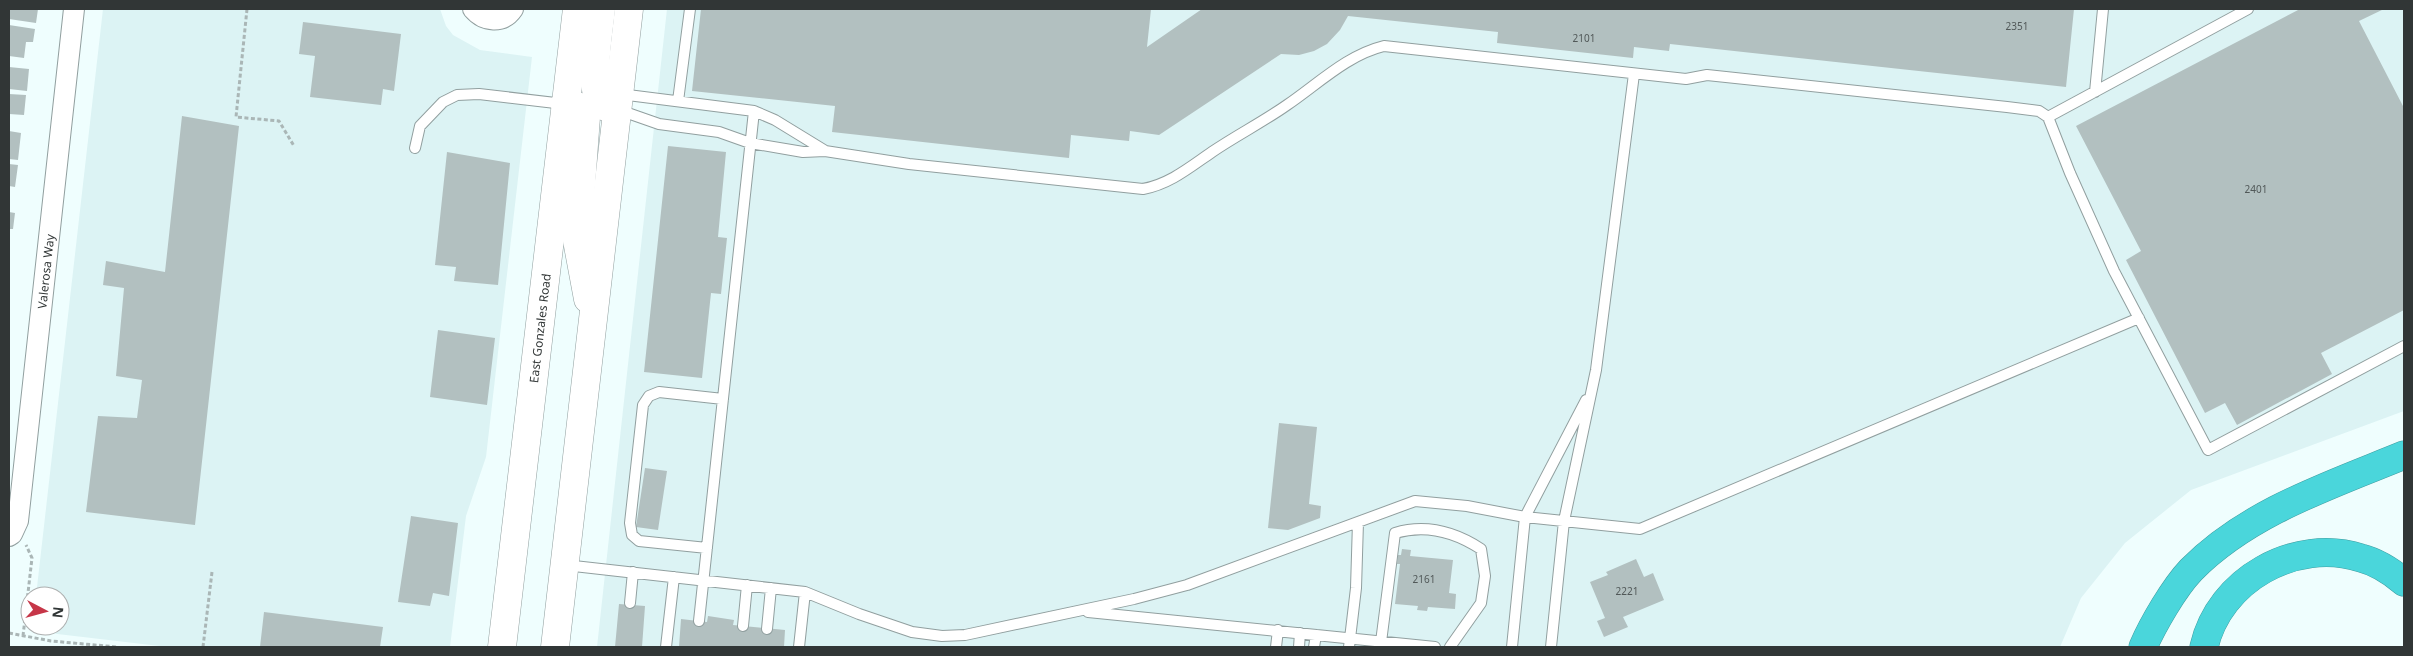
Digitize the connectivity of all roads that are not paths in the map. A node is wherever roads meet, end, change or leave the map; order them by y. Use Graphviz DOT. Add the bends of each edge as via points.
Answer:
graph roads {
  1 [pos="74,9"];
  2 [pos="473,9"];
  3 [pos="513,9"];
  4 [pos="577,9"];
  5 [pos="601,9"];
  6 [pos="629,9"];
  7 [pos="690,9"];
  8 [pos="2104,9"];
  9 [pos="2248,9"];
  10 [pos="1634,74"];
  11 [pos="2095,92"];
  12 [pos="678,101"];
  13 [pos="618,102"];
  14 [pos="564,104"];
  15 [pos="754,112"];
  16 [pos="2048,117"];
  17 [pos="750,143"];
  18 [pos="414,148"];
  19 [pos="825,151"];
  20 [pos="2139,318"];
  21 [pos="593,321"];
  22 [pos="2404,346"];
  23 [pos="1590,395"];
  24 [pos="723,399"];
  25 [pos="2404,455"];
  26 [pos="1525,516"];
  27 [pos="1564,521"];
  28 [pos="1358,522"];
  29 [pos="10,535"];
  30 [pos="707,548"];
  31 [pos="565,565"];
  32 [pos="633,572"];
  33 [pos="674,577"];
  34 [pos="704,580"];
  35 [pos="2404,582"];
  36 [pos="747,585"];
  37 [pos="772,588"];
  38 [pos="805,592"];
  39 [pos="630,603"];
  40 [pos="1078,611"];
  41 [pos="699,621"];
  42 [pos="743,626"];
  43 [pos="767,629"];
  44 [pos="1278,630"];
  45 [pos="1300,633"];
  46 [pos="1316,635"];
  47 [pos="1381,642"];
  48 [pos="1350,643"];
  49 [pos="502,647"];
  50 [pos="554,647"];
  51 [pos="666,647"];
  52 [pos="800,647"];
  53 [pos="1276,647"];
  54 [pos="1299,647"];
  55 [pos="1314,647"];
  56 [pos="1435,647"];
  57 [pos="1450,647"];
  58 [pos="1512,647"];
  59 [pos="1551,647"];
  60 [pos="2143,647"];
  61 [pos="2204,647"];
  1 -- 29 [label="street, Valerosa Way" via="18,521"];
  2 -- 3 [label="street" via="480,16 496,20 504,18"];
  4 -- 14 [label="main road, East Gonzales Road"];
  5 -- 13 [label="main road" via="595,63 597,90 605,107"];
  6 -- 13 [label="main road"];
  7 -- 12 [label="lane"];
  8 -- 11 [label="lane"];
  9 -- 11 [label="lane"];
  10 -- 16 [label="lane" via="1686,79 1707,75 2039,111"];
  10 -- 19 [label="lane" via="1384,46 1343,65 1169,181 1142,189 909,164"];
  10 -- 23 [label="lane" via="1596,370"];
  11 -- 16 [label="lane"];
  12 -- 13 [label="lane"];
  12 -- 15 [label="lane"];
  13 -- 17 [label="lane" via="659,124 719,132"];
  13 -- 21 [label="main road"];
  14 -- 18 [label="lane" via="479,94 457,95 443,102 420,126"];
  14 -- 21 [label="main road" via="580,107 586,117 577,240"];
  14 -- 49 [label="main road, East Gonzales Road"];
  15 -- 17 [label="lane"];
  15 -- 19 [label="lane" via="775,120"];
  16 -- 20 [label="lane" via="2114,271"];
  17 -- 19 [label="lane" via="803,152"];
  17 -- 24 [label="lane"];
  20 -- 22 [label="lane" via="2208,450"];
  20 -- 27 [label="lane" via="1640,529"];
  21 -- 31 [label="main road"];
  23 -- 26 [label="lane"];
  23 -- 27 [label="lane"];
  24 -- 30 [label="lane"];
  24 -- 30 [label="lane" via="659,392 648,396 643,405 630,523 632,535 640,541"];
  25 -- 60 [label="highway" via="2264,516 2220,545 2190,571"];
  26 -- 27 [label="lane"];
  26 -- 28 [label="lane" via="1414,501"];
  26 -- 58 [label="lane"];
  27 -- 59 [label="lane"];
  28 -- 40 [label="lane" via="1187,585"];
  28 -- 48 [label="lane"];
  30 -- 34 [label="lane"];
  31 -- 32 [label="lane"];
  31 -- 50 [label="main road"];
  32 -- 33 [label="lane"];
  32 -- 39 [label="lane"];
  33 -- 34 [label="lane"];
  33 -- 51 [label="lane"];
  34 -- 36 [label="lane"];
  34 -- 41 [label="lane"];
  35 -- 61 [label="highway" via="2390,571 2362,558 2329,552 2272,564 2247,579 2225,600 2208,630"];
  36 -- 37 [label="lane"];
  36 -- 42 [label="lane"];
  37 -- 38 [label="lane"];
  37 -- 43 [label="lane"];
  38 -- 40 [label="lane" via="912,632 942,636 965,635"];
  38 -- 52 [label="lane"];
  40 -- 44 [label="lane"];
  44 -- 45 [label="lane"];
  44 -- 53 [label="lane"];
  45 -- 46 [label="lane"];
  45 -- 54 [label="lane"];
  46 -- 48 [label="lane"];
  46 -- 55 [label="lane"];
  47 -- 48 [label="lane"];
  47 -- 56 [label="lane"];
  47 -- 57 [label="lane" via="1395,533 1411,528 1462,537 1481,549 1485,576 1480,603"];
}
